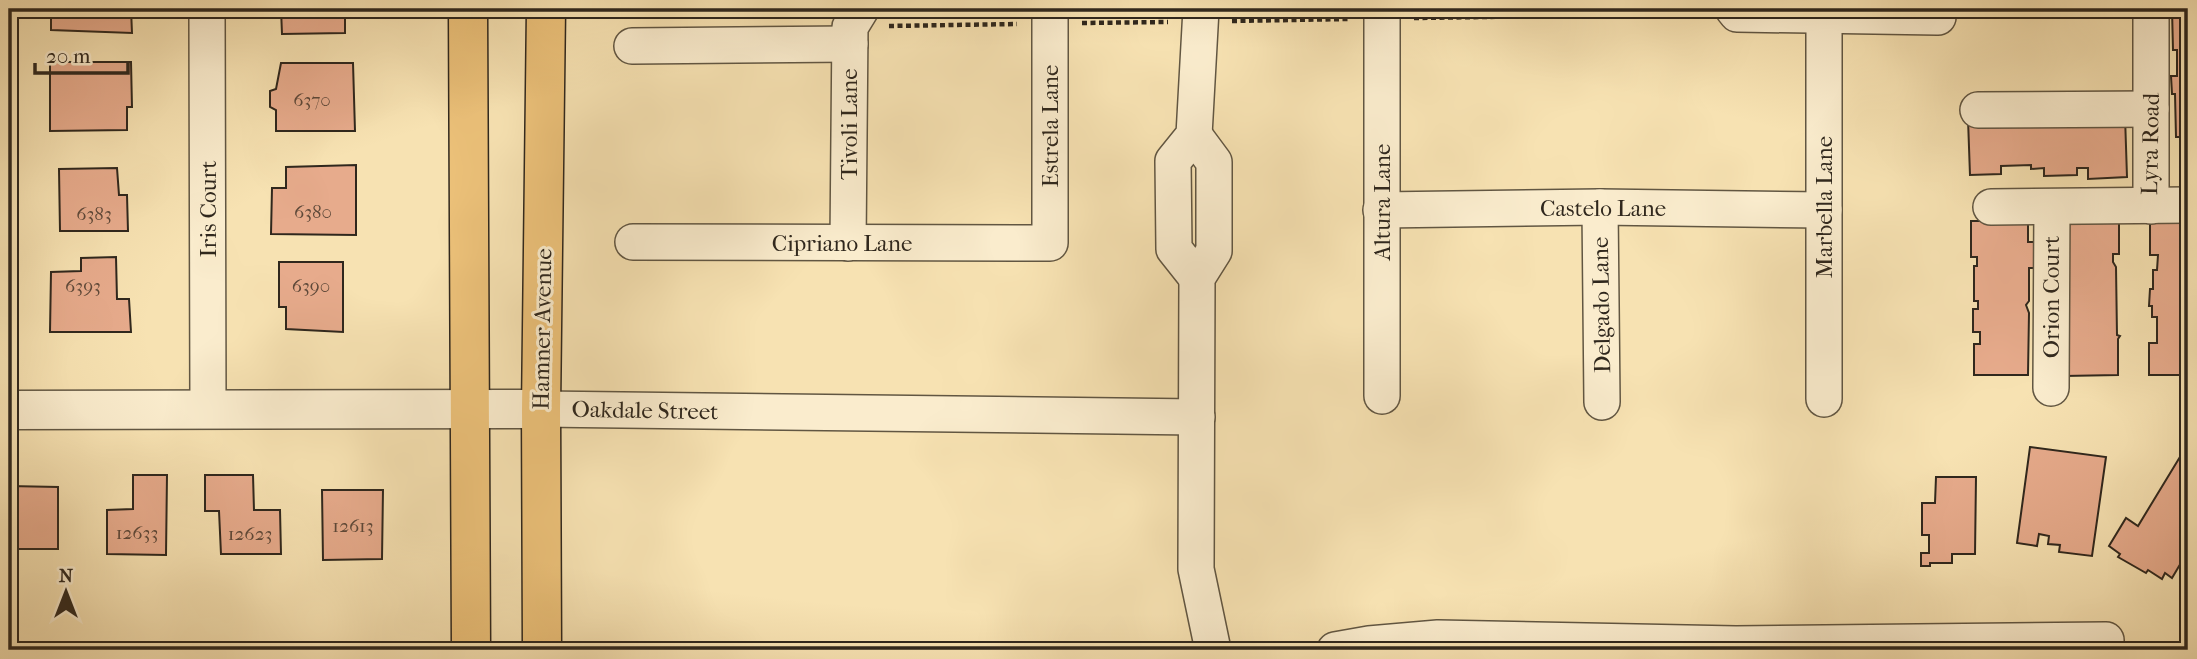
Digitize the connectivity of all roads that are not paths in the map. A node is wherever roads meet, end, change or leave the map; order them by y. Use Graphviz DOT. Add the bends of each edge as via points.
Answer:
graph roads {
  1 [pos="207,9"];
  2 [pos="468,9"];
  3 [pos="546,9"];
  4 [pos="2151,9"];
  5 [pos="1735,11"];
  6 [pos="1382,14"];
  7 [pos="1200,15"];
  8 [pos="1824,15"];
  9 [pos="1050,16"];
  10 [pos="1938,17"];
  11 [pos="854,27"];
  12 [pos="632,46"];
  13 [pos="2151,109"];
  14 [pos="1978,110"];
  15 [pos="1194,135"];
  16 [pos="1214,199"];
  17 [pos="1174,200"];
  18 [pos="2188,205"];
  19 [pos="2151,206"];
  20 [pos="1600,207"];
  21 [pos="1991,207"];
  22 [pos="2052,207"];
  23 [pos="1381,210"];
  24 [pos="1824,210"];
  25 [pos="633,242"];
  26 [pos="848,243"];
  27 [pos="1050,243"];
  28 [pos="1197,278"];
  29 [pos="2051,388"];
  30 [pos="1382,396"];
  31 [pos="1824,399"];
  32 [pos="1602,402"];
  33 [pos="208,409"];
  34 [pos="470,409"];
  35 [pos="541,409"];
  36 [pos="9,410"];
  37 [pos="1197,417"];
  38 [pos="2106,645"];
  39 [pos="1737,647"];
  40 [pos="471,650"];
  41 [pos="542,650"];
  42 [pos="1213,650"];
  43 [pos="1335,650"];
  1 -- 33 [label="street, Iris Court"];
  2 -- 34 [label="main road"];
  3 -- 35 [label="main road, Hamner Avenue"];
  4 -- 13 [label="street, Lyra Road"];
  5 -- 8 [label="street"];
  6 -- 23 [label="street, Altura Lane"];
  7 -- 15 [label="street"];
  8 -- 10 [label="street"];
  8 -- 24 [label="street, Marbella Lane"];
  9 -- 27 [label="street, Estrela Lane"];
  11 -- 12 [label="street"];
  11 -- 26 [label="street, Tivoli Lane"];
  13 -- 14 [label="street"];
  13 -- 19 [label="street, Lyra Road"];
  15 -- 16 [label="street" via="1214,162"];
  15 -- 17 [label="street" via="1173,161"];
  16 -- 17 [label="street"];
  16 -- 28 [label="street" via="1214,251"];
  17 -- 28 [label="street" via="1174,250"];
  18 -- 19 [label="street"];
  19 -- 22 [label="street, Lyra Road"];
  20 -- 23 [label="street, Castelo Lane"];
  20 -- 24 [label="street, Castelo Lane"];
  20 -- 32 [label="street, Delgado Lane"];
  21 -- 22 [label="street, Lyra Road"];
  22 -- 29 [label="street, Orion Court"];
  23 -- 30 [label="street, Altura Lane"];
  24 -- 31 [label="street, Marbella Lane"];
  25 -- 26 [label="street, Cipriano Lane"];
  26 -- 27 [label="street, Cipriano Lane"];
  28 -- 37 [label="street"];
  33 -- 34 [label="street, Oakdale Street"];
  33 -- 36 [label="street, Oakdale Street"];
  34 -- 35 [label="street, Oakdale Street"];
  34 -- 40 [label="main road"];
  35 -- 37 [label="street, Oakdale Street"];
  35 -- 41 [label="main road, Hamner Avenue"];
  37 -- 42 [label="street" via="1196,569"];
  38 -- 39 [label="street"];
  39 -- 43 [label="street" via="1438,638"];
}
